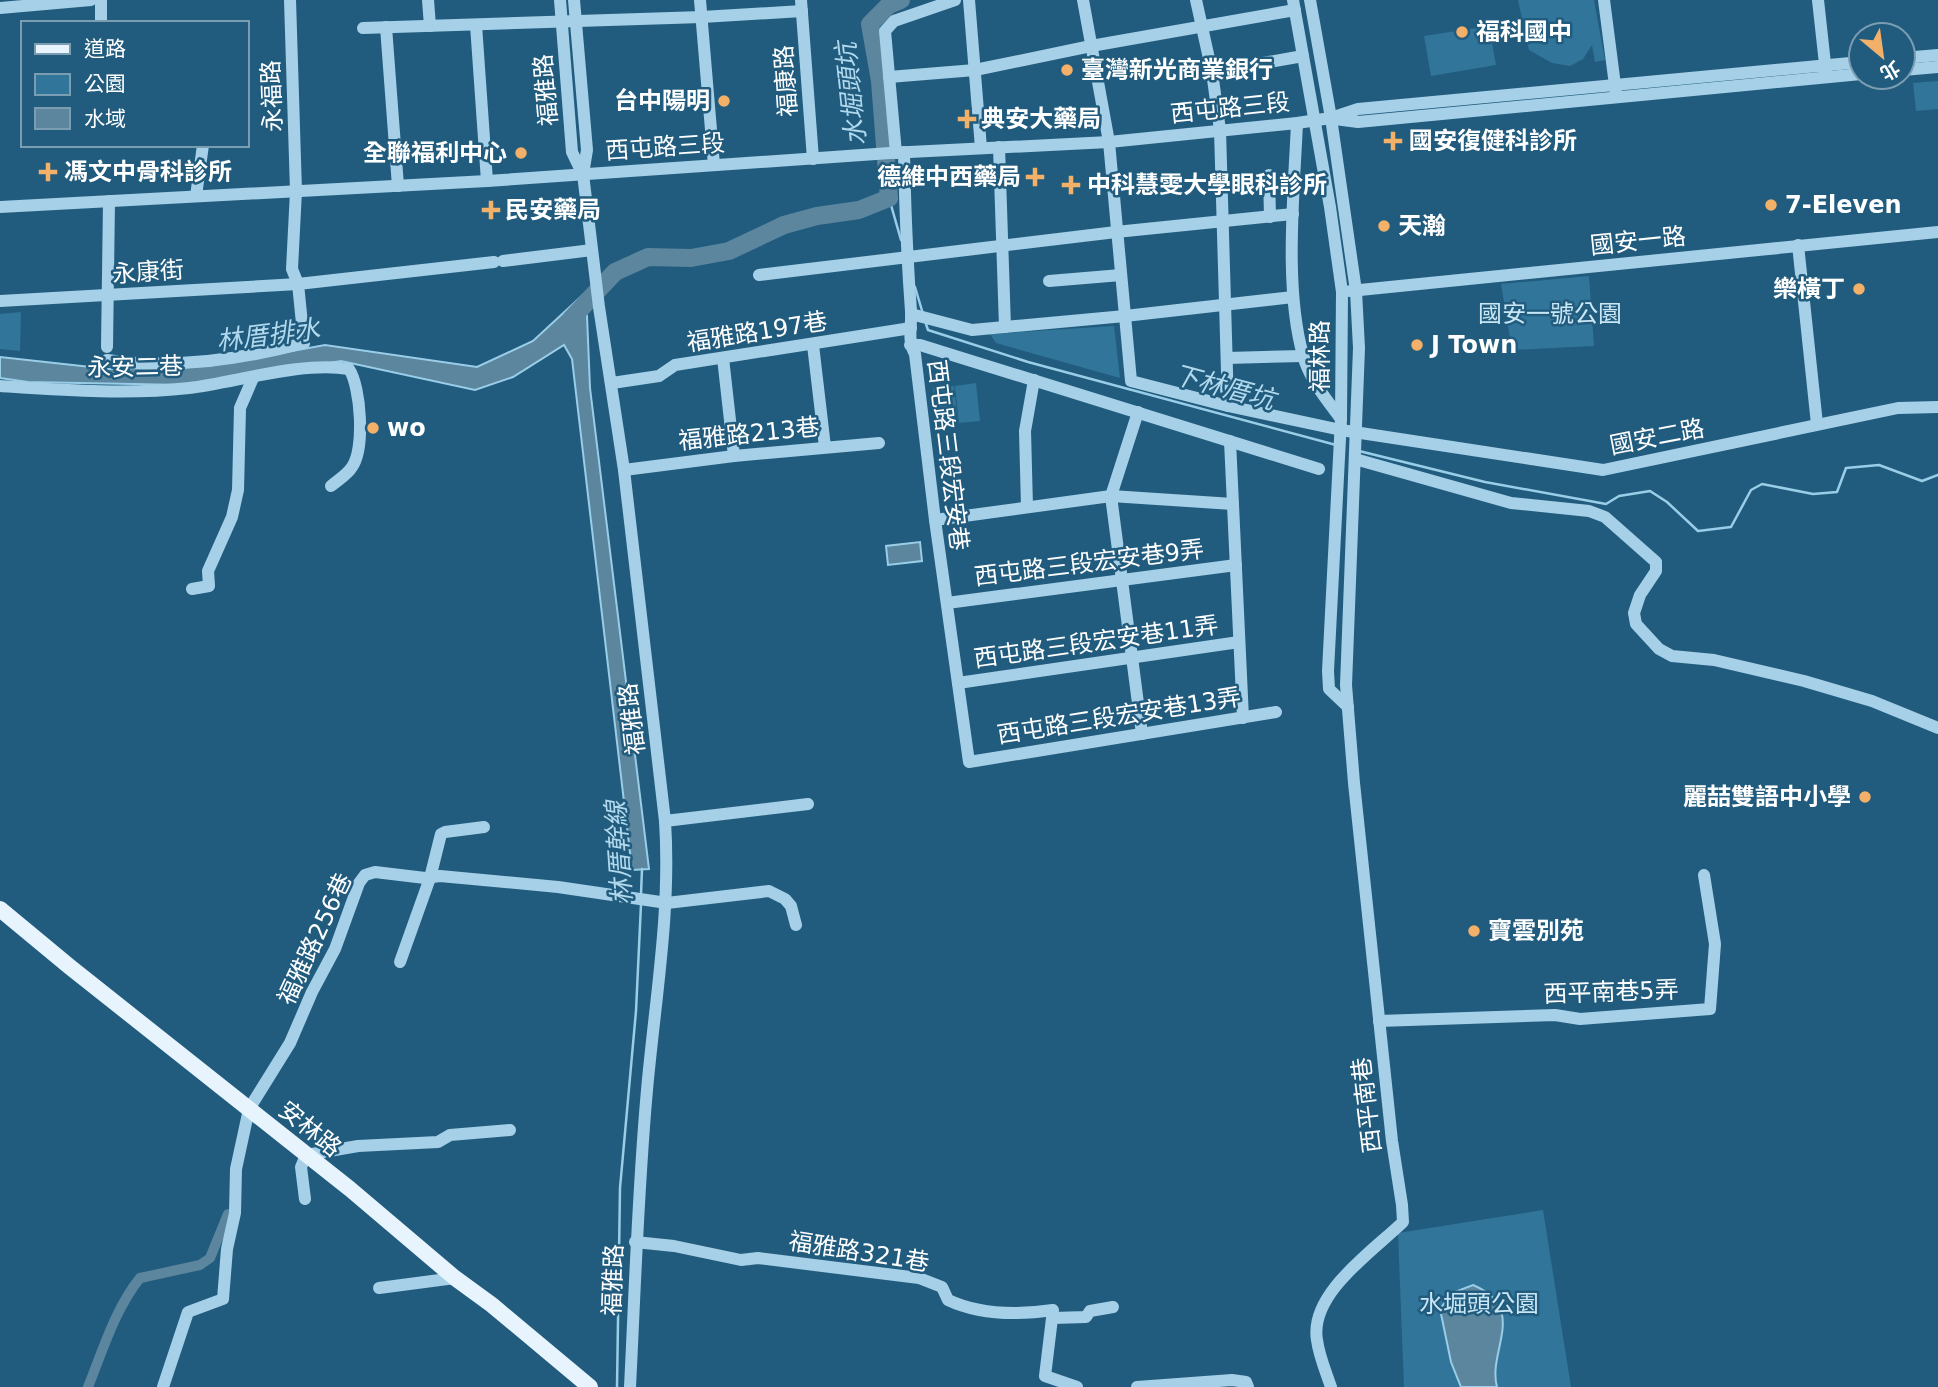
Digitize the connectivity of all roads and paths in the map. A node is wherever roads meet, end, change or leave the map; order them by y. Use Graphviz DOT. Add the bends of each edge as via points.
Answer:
graph roads {
  1 [pos="91,0"];
  2 [pos="101,0"];
  3 [pos="290,0"];
  4 [pos="428,0"];
  5 [pos="560,0"];
  6 [pos="574,0"];
  7 [pos="700,0"];
  8 [pos="955,0"];
  9 [pos="970,0"];
  10 [pos="1083,0"];
  11 [pos="1196,0"];
  12 [pos="1310,0"];
  13 [pos="1604,0"];
  14 [pos="1818,0"];
  15 [pos="801,5"];
  16 [pos="1294,5"];
  17 [pos="0,8"];
  18 [pos="702,17"];
  19 [pos="101,21"];
  20 [pos="576,22"];
  21 [pos="562,23"];
  22 [pos="477,25"];
  23 [pos="429,26"];
  24 [pos="1201,26"];
  25 [pos="386,27"];
  26 [pos="363,28"];
  27 [pos="1091,46"];
  28 [pos="1938,55"];
  29 [pos="1303,56"];
  30 [pos="1917,57"];
  31 [pos="1847,66"];
  32 [pos="1938,66"];
  33 [pos="1917,68"];
  34 [pos="975,70"];
  35 [pos="1826,71"];
  36 [pos="1213,72"];
  37 [pos="1847,73"];
  38 [pos="889,77"];
  39 [pos="1615,91"];
  40 [pos="1331,118"];
  41 [pos="1315,120"];
  42 [pos="1297,123"];
  43 [pos="1220,130"];
  44 [pos="1109,142"];
  45 [pos="203,147"];
  46 [pos="981,148"];
  47 [pos="999,148"];
  48 [pos="892,153"];
  49 [pos="813,159"];
  50 [pos="714,165"];
  51 [pos="583,174"];
  52 [pos="1269,175"];
  53 [pos="487,181"];
  54 [pos="398,186"];
  55 [pos="296,191"];
  56 [pos="196,196"];
  57 [pos="109,201"];
  58 [pos="0,207"];
  59 [pos="1293,214"];
  60 [pos="1270,217"];
  61 [pos="1223,222"];
  62 [pos="1116,232"];
  63 [pos="1938,232"];
  64 [pos="1003,245"];
  65 [pos="1798,245"];
  66 [pos="592,250"];
  67 [pos="906,256"];
  68 [pos="759,275"];
  69 [pos="1121,275"];
  70 [pos="1049,281"];
  71 [pos="298,284"];
  72 [pos="1356,291"];
  73 [pos="1342,292"];
  74 [pos="109,296"];
  75 [pos="1293,298"];
  76 [pos="0,301"];
  77 [pos="1226,306"];
  78 [pos="911,314"];
  79 [pos="1125,316"];
  80 [pos="1005,327"];
  81 [pos="911,328"];
  82 [pos="813,345"];
  83 [pos="910,345"];
  84 [pos="1303,356"];
  85 [pos="723,358"];
  86 [pos="1227,358"];
  87 [pos="349,369"];
  88 [pos="253,378"];
  89 [pos="1034,380"];
  90 [pos="612,383"];
  91 [pos="0,386"];
  92 [pos="1228,406"];
  93 [pos="1938,407"];
  94 [pos="1138,412"];
  95 [pos="1817,424"];
  96 [pos="363,430"];
  97 [pos="1356,432"];
  98 [pos="1340,436"];
  99 [pos="1230,441"];
  100 [pos="879,443"];
  101 [pos="825,447"];
  102 [pos="1355,452"];
  103 [pos="734,456"];
  104 [pos="1319,469"];
  105 [pos="624,470"];
  106 [pos="331,486"];
  107 [pos="1111,496"];
  108 [pos="1233,504"];
  109 [pos="1027,507"];
  110 [pos="935,520"];
  111 [pos="1236,565"];
  112 [pos="1122,580"];
  113 [pos="192,589"];
  114 [pos="947,603"];
  115 [pos="1239,642"];
  116 [pos="1132,658"];
  117 [pos="958,683"];
  118 [pos="1348,707"];
  119 [pos="1276,712"];
  120 [pos="1242,718"];
  121 [pos="1938,728"];
  122 [pos="1142,734"];
  123 [pos="969,762"];
  124 [pos="1353,783"];
  125 [pos="808,804"];
  126 [pos="665,821"];
  127 [pos="484,827"];
  128 [pos="1704,875"];
  129 [pos="430,878"];
  130 [pos="667,903"];
  131 [pos="0,909"];
  132 [pos="796,925"];
  133 [pos="400,962"];
  134 [pos="1379,1021"];
  135 [pos="249,1109"];
  136 [pos="510,1130"];
  137 [pos="306,1155"];
  138 [pos="305,1199"];
  139 [pos="635,1242"];
  140 [pos="455,1278"];
  141 [pos="379,1288"];
  142 [pos="1113,1307"];
  143 [pos="1053,1318"];
  144 [pos="163,1387"];
  145 [pos="590,1387"];
  146 [pos="630,1387"];
  147 [pos="1077,1387"];
  148 [pos="1137,1387"];
  149 [pos="1248,1387"];
  150 [pos="1331,1387"];
  1 -- 17 [label="street"];
  2 -- 19 [label="street"];
  3 -- 55 [label="street, 永福路"];
  4 -- 23 [label="street"];
  5 -- 21 [label="street, 福雅路"];
  6 -- 20 [label="street, 福雅路"];
  7 -- 18 [label="street"];
  8 -- 38 [label="street, 西屯路三段宏安巷" via="894,21 885,31"];
  9 -- 34 [label="street"];
  10 -- 27 [label="street"];
  11 -- 24 [label="street"];
  12 -- 40 [label="street, 福林路"];
  13 -- 39 [label="street"];
  14 -- 35 [label="street"];
  15 -- 18 [label="street"];
  15 -- 49 [label="street, 福康路"];
  16 -- 24 [label="street"];
  16 -- 29 [label="street, 福林路"];
  18 -- 20 [label="street"];
  18 -- 50 [label="street"];
  20 -- 21 [label="street"];
  20 -- 51 [label="street, 福雅路" via="587,150"];
  21 -- 22 [label="street"];
  21 -- 51 [label="street, 福雅路" via="572,152"];
  22 -- 23 [label="street"];
  22 -- 53 [label="street"];
  23 -- 25 [label="street"];
  24 -- 27 [label="street"];
  24 -- 36 [label="street"];
  25 -- 26 [label="street"];
  25 -- 54 [label="street"];
  27 -- 34 [label="street"];
  27 -- 44 [label="street"];
  28 -- 30 [label="street"];
  29 -- 36 [label="street"];
  29 -- 41 [label="street, 福林路"];
  31 -- 35 [label="street, 西屯路三段"];
  32 -- 33 [label="street"];
  34 -- 38 [label="street"];
  34 -- 46 [label="street"];
  35 -- 37 [label="street, 西屯路三段"];
  35 -- 39 [label="street, 西屯路三段"];
  36 -- 43 [label="street"];
  38 -- 48 [label="street, 西屯路三段宏安巷"];
  39 -- 40 [label="street, 西屯路三段" via="1358,109"];
  40 -- 41 [label="street, 西屯路三段"];
  40 -- 72 [label="street, 福林路"];
  41 -- 42 [label="street, 西屯路三段"];
  41 -- 73 [label="street, 福林路"];
  42 -- 43 [label="street, 西屯路三段"];
  42 -- 59 [label="street"];
  43 -- 44 [label="street, 西屯路三段"];
  43 -- 61 [label="street"];
  44 -- 47 [label="street, 西屯路三段"];
  44 -- 62 [label="street"];
  45 -- 56 [label="street"];
  46 -- 47 [label="street, 西屯路三段"];
  46 -- 48 [label="street, 西屯路三段"];
  47 -- 64 [label="street"];
  48 -- 49 [label="street, 西屯路三段"];
  48 -- 67 [label="street, 西屯路三段宏安巷"];
  49 -- 50 [label="street, 西屯路三段"];
  50 -- 51 [label="street, 西屯路三段"];
  51 -- 53 [label="street, 西屯路三段"];
  51 -- 66 [label="street, 福雅路"];
  52 -- 60 [label="street"];
  53 -- 54 [label="street, 西屯路三段"];
  54 -- 55 [label="street, 西屯路三段"];
  55 -- 56 [label="street, 西屯路三段"];
  55 -- 71 [label="street, 永福路" via="292,269"];
  56 -- 57 [label="street, 西屯路三段"];
  57 -- 58 [label="street, 西屯路三段"];
  57 -- 74 [label="street"];
  59 -- 60 [label="street"];
  59 -- 75 [label="street"];
  60 -- 61 [label="street"];
  61 -- 62 [label="street"];
  61 -- 77 [label="street"];
  62 -- 64 [label="street"];
  62 -- 69 [label="street"];
  63 -- 65 [label="street, 國安一路"];
  64 -- 67 [label="street"];
  64 -- 80 [label="street"];
  65 -- 72 [label="street, 國安一路"];
  65 -- 95 [label="street"];
  66 -- 71 [label="street, 永康街"];
  66 -- 90 [label="street, 福雅路"];
  67 -- 68 [label="street"];
  67 -- 78 [label="street, 西屯路三段宏安巷"];
  69 -- 70 [label="street"];
  69 -- 79 [label="street"];
  71 -- 74 [label="street, 永康街"];
  71 -- 74 [label="street, 永福路" via="304,343 180,363 132,363 107,354"];
  72 -- 73 [label="street, 國安一路"];
  72 -- 97 [label="street, 福林路"];
  73 -- 98 [label="street, 福林路"];
  74 -- 76 [label="street, 永康街"];
  75 -- 77 [label="street"];
  75 -- 84 [label="street"];
  77 -- 79 [label="street"];
  77 -- 86 [label="street"];
  78 -- 80 [label="street" via="972,330"];
  78 -- 81 [label="street, 西屯路三段宏安巷"];
  79 -- 80 [label="street"];
  79 -- 92 [label="street, 國安二路" via="1131,382"];
  81 -- 82 [label="street, 福雅路197巷"];
  81 -- 83 [label="street, 西屯路三段宏安巷"];
  82 -- 85 [label="street, 福雅路197巷"];
  82 -- 101 [label="street"];
  83 -- 89 [label="street"];
  83 -- 110 [label="street, 西屯路三段宏安巷" via="915,354"];
  84 -- 86 [label="street"];
  84 -- 98 [label="street"];
  85 -- 90 [label="street, 福雅路197巷" via="674,365 659,376"];
  85 -- 103 [label="street"];
  86 -- 92 [label="street"];
  87 -- 88 [label="street, 永安二巷" via="306,368"];
  87 -- 96 [label="street" via="361,377"];
  87 -- 106 [label="street" via="358,396 357,457 352,468"];
  88 -- 91 [label="street, 永安二巷" via="168,390"];
  88 -- 113 [label="street" via="240,408 238,490 232,517 208,571 209,586"];
  89 -- 94 [label="street"];
  89 -- 109 [label="street" via="1025,431"];
  90 -- 105 [label="street, 福雅路"];
  92 -- 98 [label="street, 國安二路"];
  93 -- 95 [label="street, 國安二路" via="1898,408"];
  94 -- 99 [label="street"];
  94 -- 107 [label="street"];
  95 -- 97 [label="street, 國安二路" via="1603,470"];
  97 -- 98 [label="street, 國安二路"];
  97 -- 102 [label="street, 福林路"];
  98 -- 118 [label="street, 福林路" via="1328,671 1329,689"];
  99 -- 104 [label="street"];
  99 -- 108 [label="street"];
  100 -- 101 [label="street, 福雅路213巷"];
  101 -- 103 [label="street, 福雅路213巷"];
  102 -- 118 [label="street, 福林路"];
  102 -- 121 [label="street" via="1511,503 1605,517 1656,562 1656,571 1634,613 1636,624 1672,656 1714,660 1804,681 1872,701"];
  103 -- 105 [label="street, 福雅路213巷"];
  105 -- 126 [label="street, 福雅路"];
  107 -- 108 [label="street"];
  107 -- 109 [label="street"];
  107 -- 112 [label="street"];
  108 -- 111 [label="street"];
  109 -- 110 [label="street"];
  110 -- 114 [label="street, 西屯路三段宏安巷"];
  111 -- 112 [label="street, 西屯路三段宏安巷9弄"];
  111 -- 115 [label="street"];
  112 -- 114 [label="street, 西屯路三段宏安巷9弄"];
  112 -- 116 [label="street"];
  114 -- 117 [label="street, 西屯路三段宏安巷"];
  115 -- 116 [label="street, 西屯路三段宏安巷11弄"];
  115 -- 120 [label="street"];
  116 -- 117 [label="street, 西屯路三段宏安巷11弄"];
  116 -- 122 [label="street"];
  117 -- 123 [label="street, 西屯路三段宏安巷"];
  118 -- 124 [label="street, 福林路"];
  119 -- 120 [label="street, 西屯路三段宏安巷13弄"];
  120 -- 122 [label="street, 西屯路三段宏安巷13弄"];
  122 -- 123 [label="street, 西屯路三段宏安巷13弄"];
  124 -- 134 [label="street, 西平南巷"];
  125 -- 126 [label="street"];
  126 -- 130 [label="street, 福雅路"];
  127 -- 129 [label="street" via="441,834"];
  128 -- 134 [label="street, 西平南巷5弄" via="1715,944 1710,1009 1580,1019 1555,1015"];
  129 -- 130 [label="street, 福雅路256巷" via="558,887"];
  129 -- 133 [label="street"];
  129 -- 135 [label="street, 福雅路256巷" via="365,875 290,1043"];
  130 -- 132 [label="street, 福雅路256巷" via="769,891 791,906"];
  130 -- 139 [label="street, 福雅路"];
  131 -- 135 [label="main road, 安林路"];
  134 -- 150 [label="street, 西平南巷" via="1402,1222 1336,1284 1317,1314 1316,1338"];
  135 -- 137 [label="main road, 安林路"];
  135 -- 144 [label="street, 福雅路256巷" via="236,1169 223,1299 188,1312"];
  136 -- 137 [label="street"];
  137 -- 138 [label="street" via="301,1167"];
  137 -- 140 [label="main road, 安林路"];
  139 -- 143 [label="street, 福雅路321巷" via="741,1260 758,1258 919,1278 942,1287 948,1300 965,1307 998,1312 1053,1310"];
  139 -- 146 [label="street, 福雅路"];
  140 -- 141 [label="street"];
  140 -- 145 [label="main road, 安林路"];
  142 -- 143 [label="street" via="1090,1311 1086,1317"];
  143 -- 147 [label="street" via="1045,1376"];
  148 -- 149 [label="street" via="1241,1380"];
}
